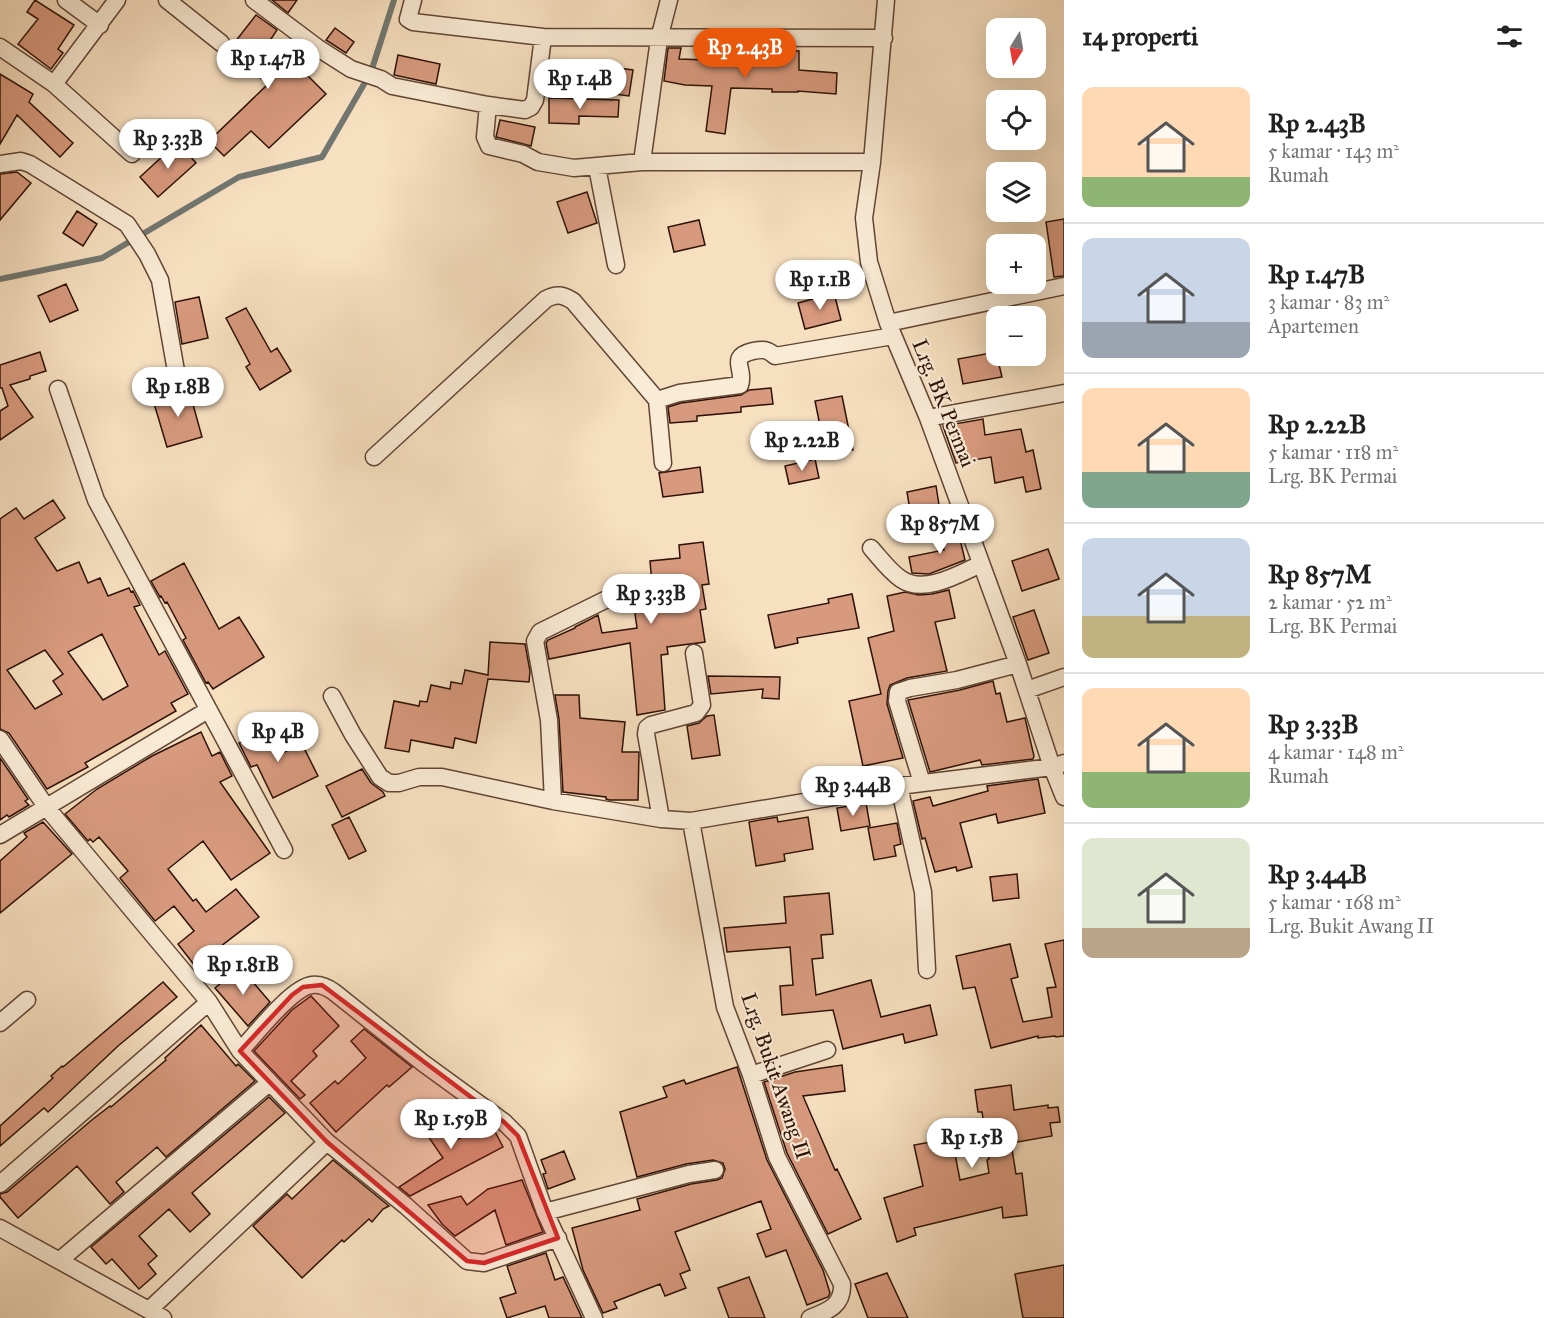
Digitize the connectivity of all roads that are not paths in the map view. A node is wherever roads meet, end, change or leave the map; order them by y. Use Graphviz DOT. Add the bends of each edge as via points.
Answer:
graph roads {
  1 [pos="66,0"];
  2 [pos="117,0"];
  3 [pos="167,0"];
  4 [pos="254,0"];
  5 [pos="412,0"];
  6 [pos="669,0"];
  7 [pos="886,0"];
  8 [pos="100,25"];
  9 [pos="543,37"];
  10 [pos="884,38"];
  11 [pos="659,39"];
  12 [pos="221,43"];
  13 [pos="0,47"];
  14 [pos="54,84"];
  15 [pos="488,105"];
  16 [pos="132,154"];
  17 [pos="642,162"];
  18 [pos="872,162"];
  19 [pos="0,164"];
  20 [pos="597,167"];
  21 [pos="616,265"];
  22 [pos="1064,286"];
  23 [pos="891,329"];
  24 [pos="176,371"];
  25 [pos="58,389"];
  26 [pos="1064,393"];
  27 [pos="657,400"];
  28 [pos="928,418"];
  29 [pos="374,457"];
  30 [pos="663,463"];
  31 [pos="871,548"];
  32 [pos="981,564"];
  33 [pos="607,599"];
  34 [pos="694,653"];
  35 [pos="1018,664"];
  36 [pos="1064,678"];
  37 [pos="1028,690"];
  38 [pos="332,696"];
  39 [pos="208,710"];
  40 [pos="0,740"];
  41 [pos="1058,765"];
  42 [pos="922,783"];
  43 [pos="899,786"];
  44 [pos="1064,797"];
  45 [pos="553,801"];
  46 [pos="47,807"];
  47 [pos="661,819"];
  48 [pos="691,821"];
  49 [pos="0,835"];
  50 [pos="284,850"];
  51 [pos="927,970"];
  52 [pos="27,1000"];
  53 [pos="209,1002"];
  54 [pos="0,1023"];
  55 [pos="827,1050"];
  56 [pos="240,1051"];
  57 [pos="751,1075"];
  58 [pos="269,1083"];
  59 [pos="327,1142"];
  60 [pos="715,1170"];
  61 [pos="0,1184"];
  62 [pos="545,1212"];
  63 [pos="0,1228"];
  64 [pos="558,1238"];
  65 [pos="60,1260"];
  66 [pos="156,1314"];
  67 [pos="594,1318"];
  68 [pos="810,1318"];
  1 -- 8 [label="street"];
  2 -- 8 [label="street"];
  3 -- 12 [label="street"];
  4 -- 15 [label="street" via="351,69 397,88"];
  5 -- 9 [label="street" via="408,19 413,22"];
  6 -- 11 [label="street"];
  7 -- 10 [label="street, Lrg. BK Permai"];
  8 -- 14 [label="street"];
  9 -- 11 [label="street"];
  9 -- 15 [label="street" via="531,107 525,110"];
  10 -- 11 [label="street"];
  10 -- 18 [label="street, Lrg. BK Permai"];
  11 -- 17 [label="street"];
  13 -- 14 [label="street"];
  14 -- 16 [label="street"];
  15 -- 20 [label="street" via="485,137 489,146 554,166"];
  17 -- 18 [label="street"];
  17 -- 20 [label="street"];
  18 -- 23 [label="street, Lrg. BK Permai" via="864,218 869,262"];
  19 -- 24 [label="street" via="30,164 127,224 160,279"];
  20 -- 21 [label="street"];
  22 -- 23 [label="street"];
  23 -- 27 [label="street" via="775,356 763,349 743,354 739,358 740,385"];
  23 -- 28 [label="street, Lrg. BK Permai"];
  25 -- 39 [label="street" via="96,500"];
  26 -- 28 [label="street"];
  27 -- 29 [label="street" via="573,301 552,295"];
  27 -- 30 [label="street"];
  28 -- 32 [label="street, Lrg. BK Permai"];
  31 -- 32 [label="street" via="902,580 911,584 941,581"];
  32 -- 35 [label="street, Lrg. BK Permai"];
  33 -- 45 [label="street" via="540,632 535,642 549,720"];
  34 -- 47 [label="street" via="700,710 647,728"];
  35 -- 37 [label="street, Lrg. BK Permai"];
  35 -- 42 [label="street" via="898,692 897,701"];
  36 -- 37 [label="street"];
  37 -- 41 [label="street, Lrg. BK Permai"];
  38 -- 45 [label="street" via="352,735 380,777 389,783 442,777"];
  39 -- 46 [label="street"];
  39 -- 50 [label="street"];
  40 -- 46 [label="street"];
  41 -- 42 [label="street"];
  41 -- 44 [label="street, Lrg. BK Permai"];
  42 -- 43 [label="street"];
  43 -- 48 [label="street"];
  43 -- 51 [label="street" via="923,892"];
  45 -- 47 [label="street"];
  46 -- 49 [label="street"];
  46 -- 53 [label="street"];
  47 -- 48 [label="street"];
  48 -- 57 [label="street, Lrg. Bukit Awang II" via="725,1007"];
  52 -- 54 [label="street"];
  53 -- 56 [label="street"];
  53 -- 61 [label="street"];
  55 -- 57 [label="street"];
  56 -- 58 [label="street"];
  56 -- 62 [label="street" via="292,995 303,987 322,985 518,1136"];
  57 -- 68 [label="street, Lrg. Bukit Awang II" via="777,1157 842,1284 843,1294 838,1303"];
  58 -- 59 [label="street"];
  58 -- 65 [label="street"];
  59 -- 64 [label="street" via="467,1261 484,1263"];
  59 -- 66 [label="street"];
  60 -- 62 [label="street"];
  62 -- 64 [label="street"];
  63 -- 65 [label="street"];
  64 -- 67 [label="street"];
  65 -- 66 [label="street"];
}
